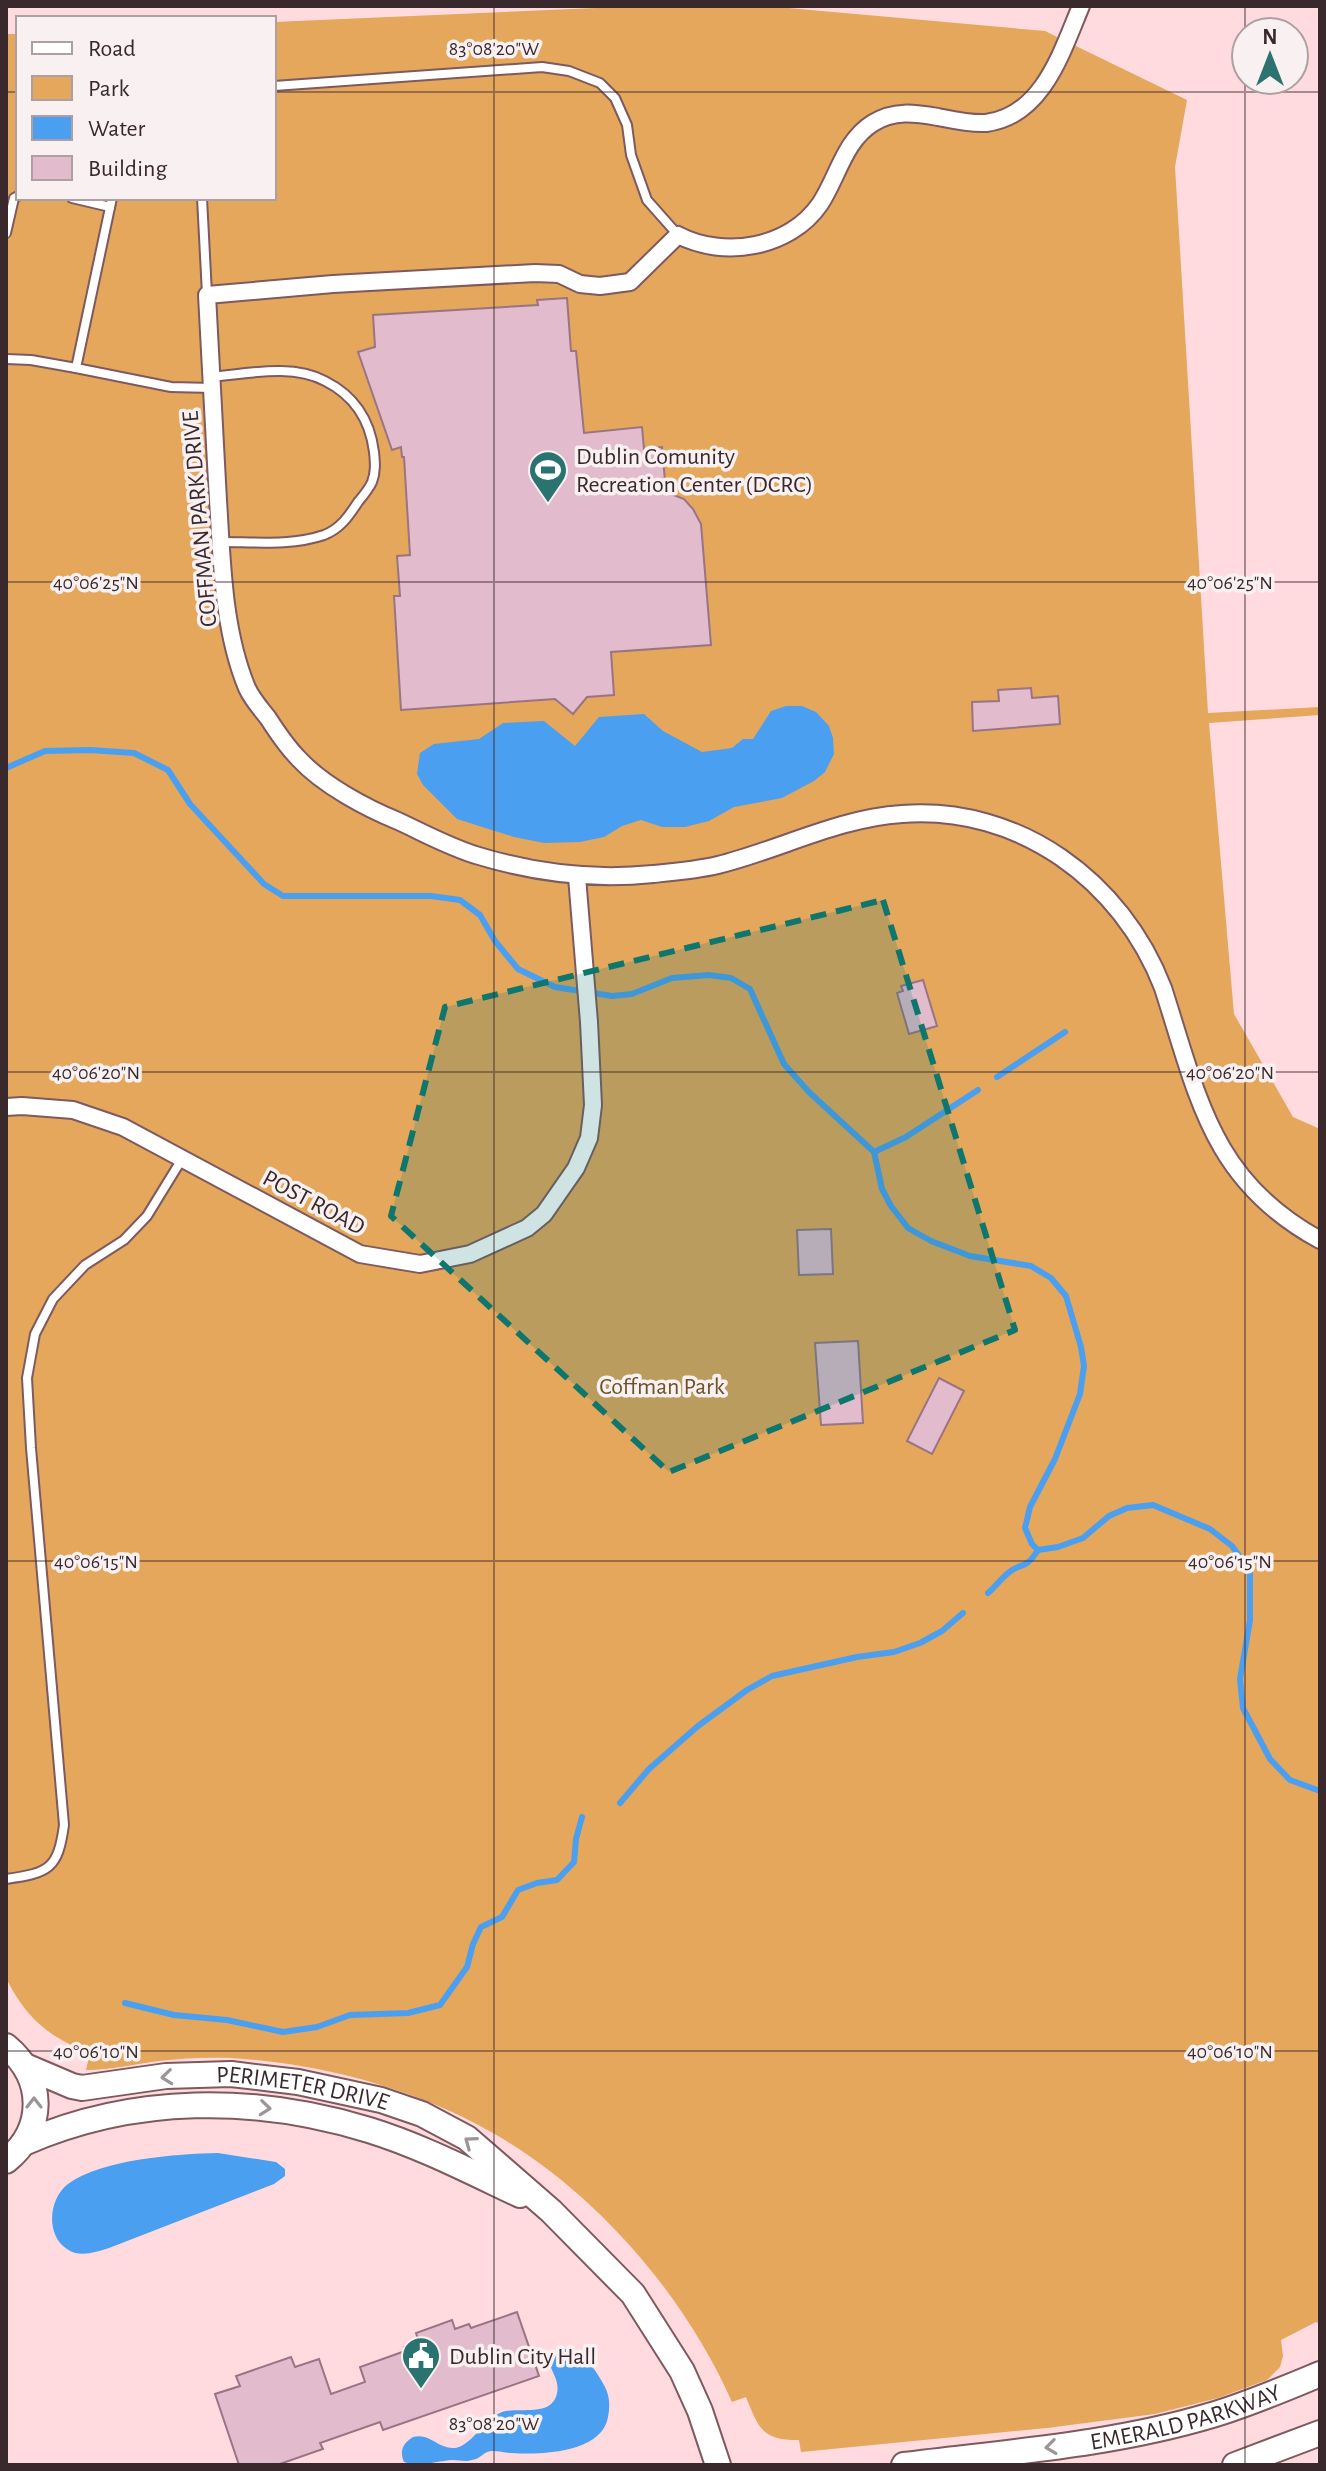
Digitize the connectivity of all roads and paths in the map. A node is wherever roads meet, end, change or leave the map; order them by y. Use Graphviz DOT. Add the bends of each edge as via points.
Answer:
graph roads {
  1 [pos="1081,6"];
  2 [pos="276,86"];
  3 [pos="16,197"];
  4 [pos="202,200"];
  5 [pos="111,202"];
  6 [pos="6,233"];
  7 [pos="678,235"];
  8 [pos="207,295"];
  9 [pos="6,359"];
  10 [pos="76,368"];
  11 [pos="212,382"];
  12 [pos="221,542"];
  13 [pos="577,877"];
  14 [pos="6,1107"];
  15 [pos="182,1159"];
  16 [pos="1320,1240"];
  17 [pos="6,1879"];
  18 [pos="6,2046"];
  19 [pos="25,2066"];
  20 [pos="24,2143"];
  21 [pos="6,2161"];
  22 [pos="551,2211"];
  23 [pos="1320,2374"];
  24 [pos="1320,2433"];
  25 [pos="718,2465"];
  26 [pos="904,2465"];
  27 [pos="1235,2465"];
  1 -- 7 [label="street" via="1041,90 1009,116 987,123 890,114 870,125 844,155 821,203 783,236 760,245 727,247 695,244"];
  2 -- 7 [label="lane" via="542,67 569,71 600,83 615,98 647,200"];
  3 -- 6 [label="lane"];
  4 -- 8 [label="lane"];
  5 -- 10 [label="lane"];
  7 -- 8 [label="street" via="630,282 600,286 535,273"];
  8 -- 11 [label="street, COFFMAN PARK DRIVE"];
  9 -- 10 [label="lane"];
  10 -- 11 [label="lane" via="171,387"];
  11 -- 12 [label="street, COFFMAN PARK DRIVE"];
  11 -- 12 [label="lane" via="270,372 303,372 325,380 362,411 371,431 376,469 352,512 326,534 281,542"];
  12 -- 13 [label="street, COFFMAN PARK DRIVE" via="223,585 248,690 300,761 341,792 477,856"];
  13 -- 15 [label="street, POST ROAD" via="593,1105 589,1138 576,1168 544,1214 527,1228 470,1254 420,1264 360,1254"];
  13 -- 16 [label="street, COFFMAN PARK DRIVE" via="716,866 854,822 901,813 951,814 993,823 1071,863 1123,913 1155,968 1208,1125 1224,1153 1265,1202"];
  14 -- 15 [label="street, POST ROAD" via="73,1110 123,1127"];
  15 -- 17 [label="lane" via="147,1216 64,1287 35,1334 27,1378 31,1448 64,1825 61,1849 49,1868"];
  18 -- 19 [label="main road"];
  20 -- 19 [label="main road, one-way" via="36,2102"];
  22 -- 19 [label="main road, PERIMETER DRIVE, one-way" via="467,2138 381,2100 231,2074 166,2076 82,2088"];
  20 -- 21 [label="main road"];
  20 -- 22 [label="main road, PERIMETER DRIVE, one-way" via="110,2114 158,2107 200,2104 281,2110 372,2131"];
  22 -- 25 [label="main road, PERIMETER DRIVE" via="633,2294 656,2328 682,2371"];
  23 -- 26 [label="main road, EMERALD PARKWAY, one-way" via="1254,2402 1155,2429"];
  24 -- 27 [label="main road"];
}
